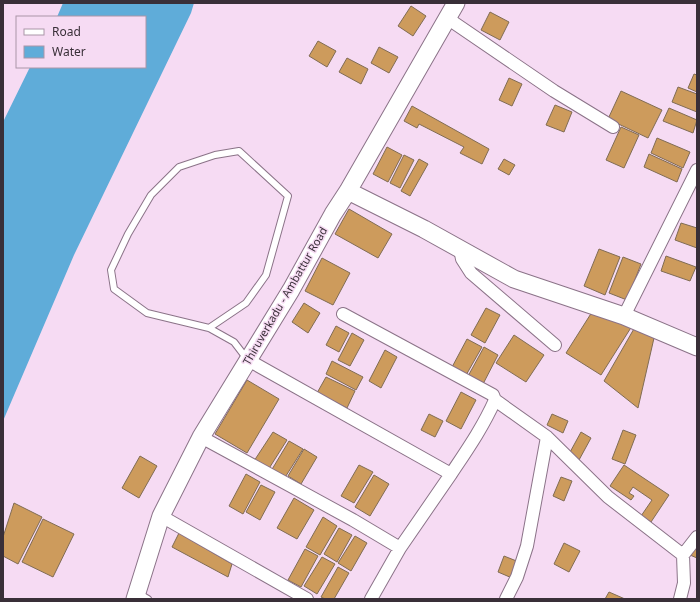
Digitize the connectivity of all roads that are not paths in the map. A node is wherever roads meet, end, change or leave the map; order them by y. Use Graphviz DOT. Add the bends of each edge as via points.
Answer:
graph roads {
  1 [pos="456,3"];
  2 [pos="447,18"];
  3 [pos="613,127"];
  4 [pos="697,170"];
  5 [pos="348,191"];
  6 [pos="460,249"];
  7 [pos="343,314"];
  8 [pos="624,316"];
  9 [pos="209,328"];
  10 [pos="555,345"];
  11 [pos="697,347"];
  12 [pos="248,360"];
  13 [pos="495,400"];
  14 [pos="547,437"];
  15 [pos="201,438"];
  16 [pos="451,474"];
  17 [pos="161,516"];
  18 [pos="697,537"];
  19 [pos="400,548"];
  20 [pos="683,555"];
  21 [pos="140,597"];
  22 [pos="307,599"];
  23 [pos="371,599"];
  24 [pos="506,599"];
  25 [pos="680,599"];
  1 -- 2 [label="main road, Thiruverkadu - Ambattur Road"];
  2 -- 3 [label="street" via="554,91"];
  2 -- 5 [label="main road, Thiruverkadu - Ambattur Road"];
  4 -- 8 [label="street"];
  5 -- 6 [label="main road"];
  5 -- 12 [label="main road, Thiruverkadu - Ambattur Road"];
  6 -- 8 [label="main road" via="514,280"];
  6 -- 10 [label="street" via="462,259 471,273"];
  7 -- 13 [label="street" via="490,392"];
  8 -- 11 [label="main road"];
  9 -- 9 [label="lane" via="246,303 266,274 288,196 239,151 215,155 179,167 151,195 111,270 114,289 147,313"];
  9 -- 12 [label="lane" via="234,342"];
  12 -- 15 [label="main road, Thiruverkadu - Ambattur Road"];
  12 -- 16 [label="street"];
  13 -- 14 [label="street"];
  13 -- 16 [label="street" via="476,438"];
  14 -- 20 [label="street" via="608,497"];
  14 -- 24 [label="street" via="527,546 517,577"];
  15 -- 17 [label="main road, Thiruverkadu - Ambattur Road"];
  15 -- 19 [label="street"];
  16 -- 19 [label="street"];
  17 -- 21 [label="main road, Thiruverkadu - Ambattur Road"];
  17 -- 22 [label="street"];
  18 -- 20 [label="street"];
  19 -- 23 [label="street"];
  20 -- 25 [label="street" via="684,583"];
}
